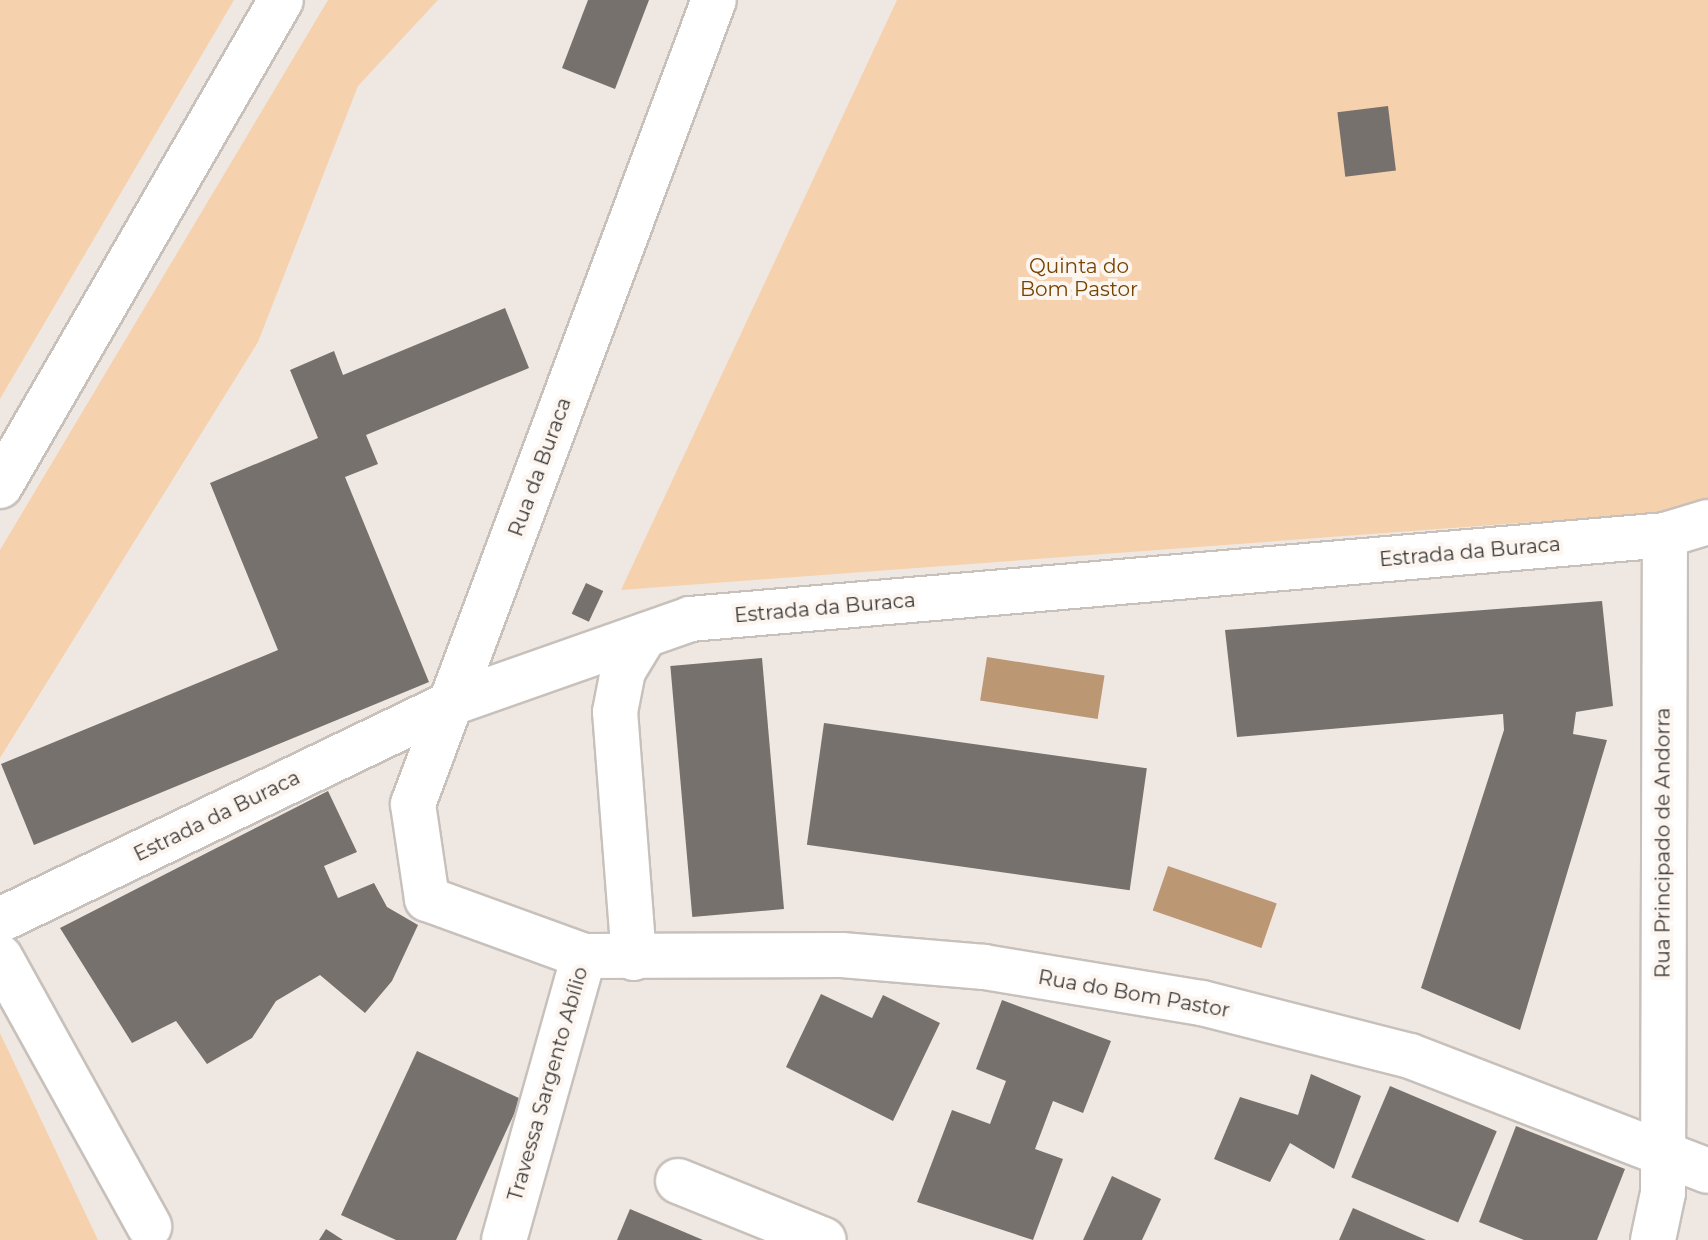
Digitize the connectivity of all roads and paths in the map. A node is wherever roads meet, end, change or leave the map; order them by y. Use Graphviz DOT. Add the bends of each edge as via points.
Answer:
graph roads {
  1 [pos="281,0"];
  2 [pos="714,0"];
  3 [pos="0,486"];
  4 [pos="1708,522"];
  5 [pos="1665,535"];
  6 [pos="645,635"];
  7 [pos="452,703"];
  8 [pos="465,916"];
  9 [pos="0,920"];
  10 [pos="584,956"];
  11 [pos="0,957"];
  12 [pos="634,958"];
  13 [pos="1663,1150"];
  14 [pos="1708,1171"];
  15 [pos="678,1181"];
  16 [pos="149,1226"];
  17 [pos="504,1240"];
  18 [pos="824,1240"];
  19 [pos="1653,1240"];
  1 -- 3 [label="main road"];
  2 -- 7 [label="main road, Rua da Buraca"];
  4 -- 5 [label="main road, Estrada da Buraca"];
  5 -- 6 [label="main road, Estrada da Buraca" via="690,619"];
  5 -- 13 [label="main road, Rua Principado de Andorra"];
  6 -- 7 [label="main road, Estrada da Buraca"];
  6 -- 12 [label="main road" via="623,671 615,712"];
  7 -- 8 [label="main road, Rua da Buraca" via="413,804 415,852 427,899"];
  7 -- 9 [label="main road, Estrada da Buraca"];
  8 -- 10 [label="main road, Travessa Sargento Abílio"];
  10 -- 12 [label="main road, Rua do Bom Pastor"];
  10 -- 17 [label="main road, Travessa Sargento Abílio"];
  11 -- 16 [label="main road"];
  12 -- 13 [label="main road, Rua do Bom Pastor" via="858,957 984,967 1202,1003 1410,1056"];
  13 -- 14 [label="main road, Rua do Bom Pastor"];
  13 -- 19 [label="main road, Rua Principado de Andorra"];
  15 -- 18 [label="main road"];
}
